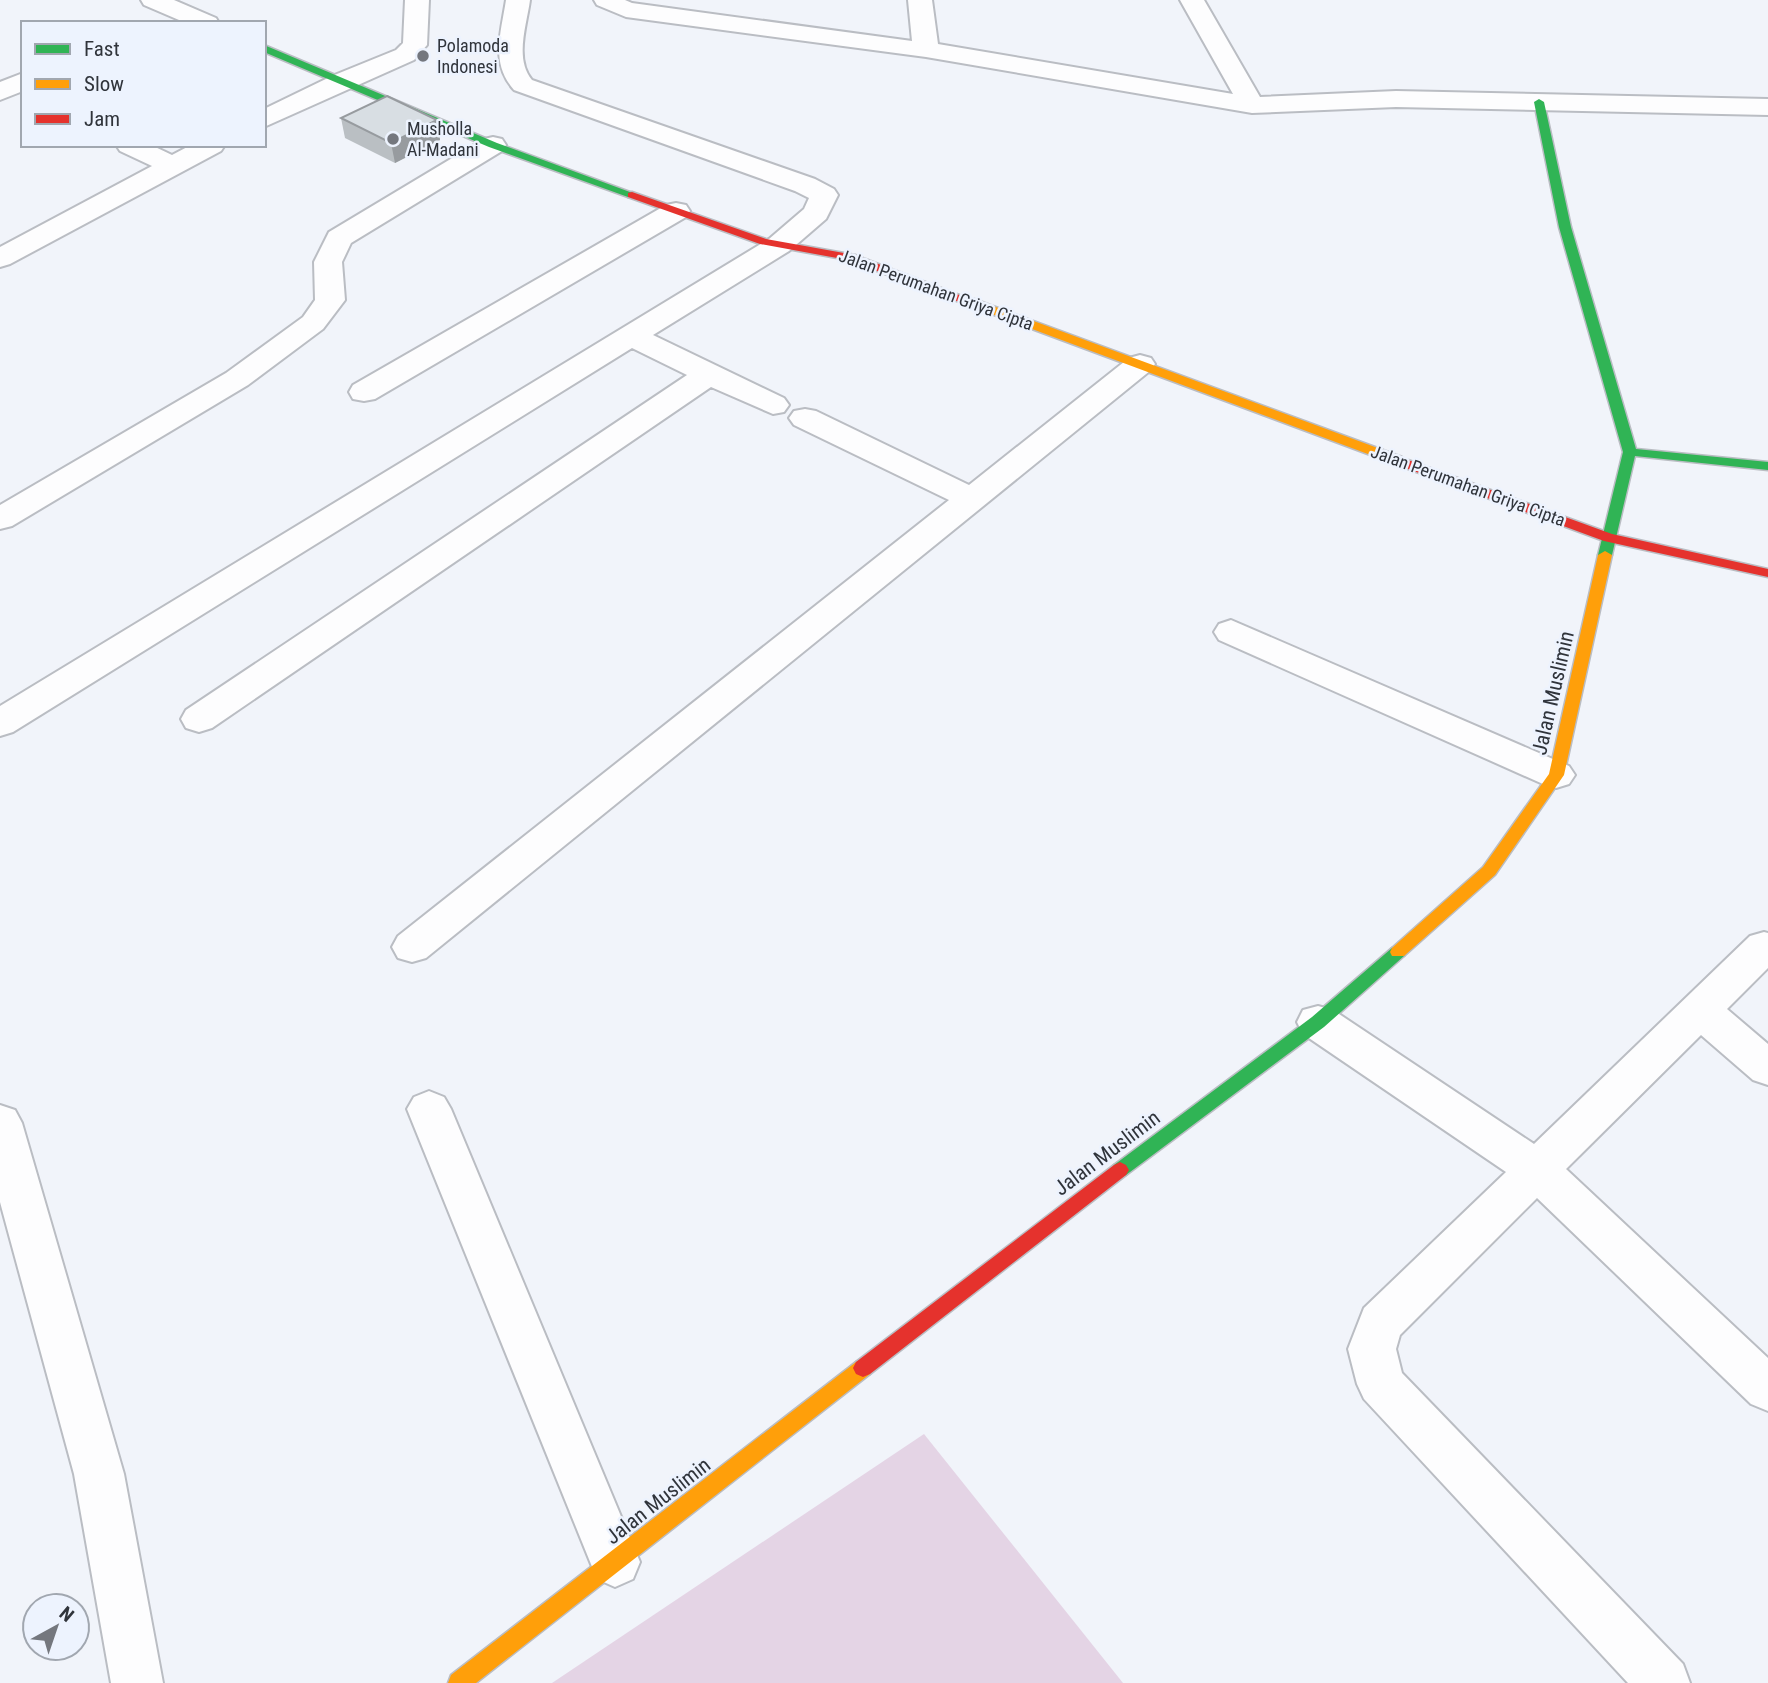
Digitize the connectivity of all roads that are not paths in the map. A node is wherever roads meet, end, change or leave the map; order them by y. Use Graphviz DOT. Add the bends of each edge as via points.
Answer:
graph roads {
  1 [pos="153,0"];
  2 [pos="203,0"];
  3 [pos="418,0"];
  4 [pos="518,0"];
  5 [pos="606,0"];
  6 [pos="762,0"];
  7 [pos="920,0"];
  8 [pos="1192,0"];
  9 [pos="179,10"];
  10 [pos="156,21"];
  11 [pos="203,21"];
  12 [pos="765,29"];
  13 [pos="266,49"];
  14 [pos="926,50"];
  15 [pos="341,81"];
  16 [pos="1539,102"];
  17 [pos="1252,105"];
  18 [pos="1768,107"];
  19 [pos="266,118"];
  20 [pos="493,145"];
  21 [pos="133,147"];
  22 [pos="208,147"];
  23 [pos="172,166"];
  24 [pos="676,211"];
  25 [pos="779,245"];
  26 [pos="3,253"];
  27 [pos="631,336"];
  28 [pos="1140,364"];
  29 [pos="709,374"];
  30 [pos="364,392"];
  31 [pos="773,405"];
  32 [pos="805,418"];
  33 [pos="1630,452"];
  34 [pos="1768,466"];
  35 [pos="970,498"];
  36 [pos="0,519"];
  37 [pos="1608,538"];
  38 [pos="1768,573"];
  39 [pos="1231,632"];
  40 [pos="199,719"];
  41 [pos="0,723"];
  42 [pos="1556,775"];
  43 [pos="412,947"];
  44 [pos="1768,948"];
  45 [pos="1699,1010"];
  46 [pos="1318,1022"];
  47 [pos="1768,1068"];
  48 [pos="429,1109"];
  49 [pos="0,1123"];
  50 [pos="1536,1169"];
  51 [pos="1768,1389"];
  52 [pos="615,1562"];
  53 [pos="137,1683"];
  54 [pos="459,1683"];
  55 [pos="1664,1683"];
  1 -- 9 [label="street"];
  2 -- 9 [label="street"];
  3 -- 15 [label="street" via="415,45 405,55"];
  4 -- 25 [label="street" via="510,66 523,85 824,195 816,213"];
  5 -- 12 [label="street" via="626,10"];
  6 -- 12 [label="street"];
  7 -- 14 [label="street"];
  8 -- 17 [label="street"];
  9 -- 10 [label="street"];
  9 -- 11 [label="street"];
  12 -- 14 [label="street"];
  13 -- 15 [label="street, Jalan Perumahan Griya Cipta"];
  14 -- 17 [label="street"];
  15 -- 19 [label="street"];
  15 -- 20 [label="street, Jalan Perumahan Griya Cipta"];
  16 -- 17 [label="street" via="1396,99"];
  16 -- 18 [label="street"];
  16 -- 33 [label="street" via="1565,227"];
  20 -- 24 [label="street, Jalan Perumahan Griya Cipta"];
  20 -- 36 [label="street" via="339,238 328,261 330,300 313,323 237,379"];
  21 -- 23 [label="street"];
  22 -- 23 [label="street"];
  23 -- 26 [label="street"];
  24 -- 25 [label="street, Jalan Perumahan Griya Cipta"];
  24 -- 30 [label="street"];
  25 -- 27 [label="street"];
  25 -- 28 [label="street, Jalan Perumahan Griya Cipta" via="851,257"];
  27 -- 29 [label="street"];
  27 -- 41 [label="street"];
  28 -- 35 [label="street"];
  28 -- 37 [label="street, Jalan Perumahan Griya Cipta"];
  29 -- 31 [label="street"];
  29 -- 40 [label="street"];
  32 -- 35 [label="street"];
  33 -- 34 [label="street"];
  33 -- 37 [label="street, Jalan Muslimin"];
  35 -- 43 [label="street"];
  37 -- 38 [label="street, Jalan Perumahan Griya Cipta"];
  37 -- 42 [label="street, Jalan Muslimin"];
  39 -- 42 [label="street"];
  42 -- 46 [label="street, Jalan Muslimin" via="1489,871"];
  44 -- 45 [label="street"];
  45 -- 47 [label="street"];
  45 -- 50 [label="street"];
  46 -- 50 [label="street"];
  46 -- 52 [label="street, Jalan Muslimin" via="1055,1218"];
  48 -- 52 [label="street"];
  49 -- 53 [label="street" via="99,1474"];
  50 -- 51 [label="street"];
  50 -- 55 [label="street" via="1381,1323 1373,1349 1381,1384"];
  52 -- 54 [label="street, Jalan Muslimin"];
}
